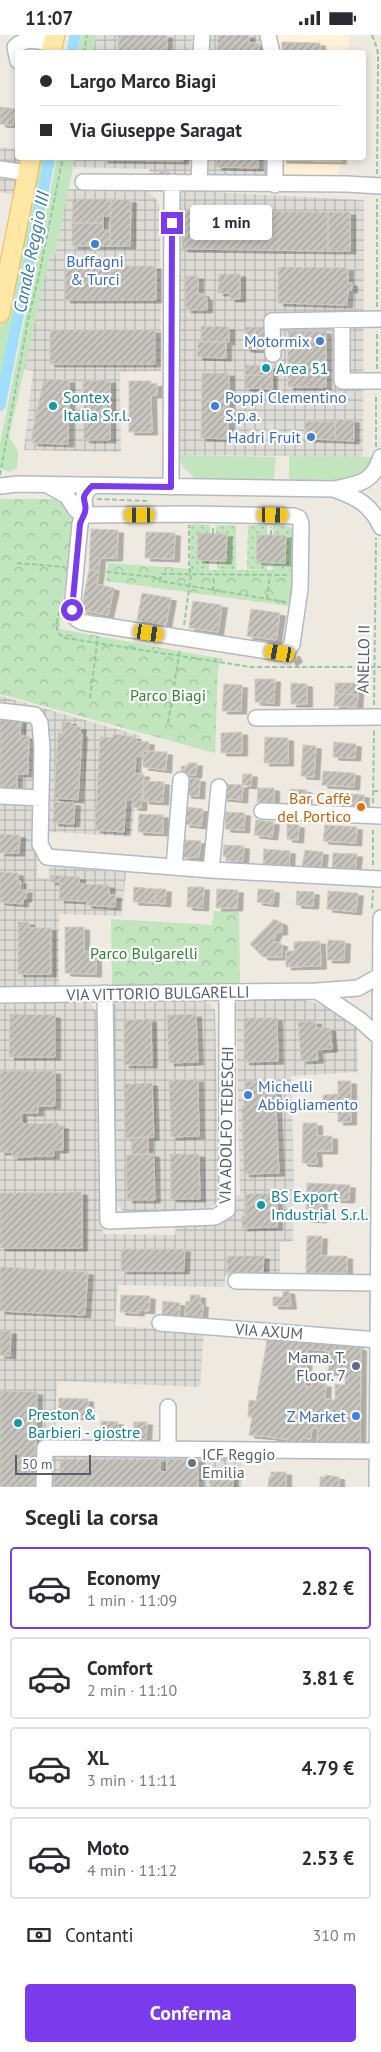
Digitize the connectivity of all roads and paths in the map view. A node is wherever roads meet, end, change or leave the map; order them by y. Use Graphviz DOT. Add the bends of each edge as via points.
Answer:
graph roads {
  1 [pos="87,35"];
  2 [pos="202,35"];
  3 [pos="268,35"];
  4 [pos="372,35"];
  5 [pos="53,43"];
  6 [pos="15,50"];
  7 [pos="84,50"];
  8 [pos="202,50"];
  9 [pos="271,50"];
  10 [pos="62,160"];
  11 [pos="200,160"];
  12 [pos="275,160"];
  13 [pos="29,165"];
  14 [pos="0,169"];
  15 [pos="83,182"];
  16 [pos="172,182"];
  17 [pos="199,183"];
  18 [pos="275,185"];
  19 [pos="379,186"];
  20 [pos="0,313"];
  21 [pos="379,319"];
  22 [pos="342,320"];
  23 [pos="272,354"];
  24 [pos="379,381"];
  25 [pos="379,453"];
  26 [pos="0,477"];
  27 [pos="365,481"];
  28 [pos="17,484"];
  29 [pos="48,485"];
  30 [pos="381,485"];
  31 [pos="0,486"];
  32 [pos="92,486"];
  33 [pos="171,487"];
  34 [pos="334,489"];
  35 [pos="375,507"];
  36 [pos="83,515"];
  37 [pos="191,515"];
  38 [pos="213,523"];
  39 [pos="379,530"];
  40 [pos="213,533"];
  41 [pos="17,563"];
  42 [pos="75,568"];
  43 [pos="99,571"];
  44 [pos="270,574"];
  45 [pos="191,575"];
  46 [pos="214,575"];
  47 [pos="301,575"];
  48 [pos="161,578"];
  49 [pos="189,586"];
  50 [pos="212,591"];
  51 [pos="267,599"];
  52 [pos="294,603"];
  53 [pos="100,625"];
  54 [pos="182,638"];
  55 [pos="286,667"];
  56 [pos="374,667"];
  57 [pos="381,667"];
  58 [pos="90,698"];
  59 [pos="0,711"];
  60 [pos="377,717"];
  61 [pos="256,718"];
  62 [pos="168,723"];
  63 [pos="181,780"];
  64 [pos="219,787"];
  65 [pos="381,791"];
  66 [pos="0,796"];
  67 [pos="41,798"];
  68 [pos="262,811"];
  69 [pos="381,816"];
  70 [pos="174,867"];
  71 [pos="211,870"];
  72 [pos="381,879"];
  73 [pos="381,918"];
  74 [pos="381,975"];
  75 [pos="358,988"];
  76 [pos="317,991"];
  77 [pos="227,992"];
  78 [pos="105,993"];
  79 [pos="0,995"];
  80 [pos="380,999"];
  81 [pos="380,1007"];
  82 [pos="355,1017"];
  83 [pos="380,1038"];
  84 [pos="380,1136"];
  85 [pos="236,1281"];
  86 [pos="378,1283"];
  87 [pos="160,1323"];
  88 [pos="378,1340"];
  89 [pos="379,1371"];
  90 [pos="168,1407"];
  91 [pos="168,1450"];
  92 [pos="377,1451"];
  93 [pos="378,1479"];
  94 [pos="44,1487"];
  1 -- 7 [label="path"];
  2 -- 8 [label="street"];
  3 -- 9 [label="street"];
  4 -- 19 [label="path" via="378,57"];
  5 -- 6 [label="street" via="24,40"];
  10 -- 26 [label="path" via="28,320"];
  11 -- 17 [label="street"];
  12 -- 18 [label="street"];
  13 -- 14 [label="street"];
  13 -- 20 [label="main road"];
  15 -- 16 [label="street"];
  16 -- 17 [label="street"];
  16 -- 33 [label="street"];
  17 -- 18 [label="street"];
  18 -- 19 [label="street"];
  19 -- 21 [label="path"];
  21 -- 22 [label="street"];
  21 -- 24 [label="path"];
  22 -- 23 [label="street" via="272,321"];
  22 -- 24 [label="street" via="342,381"];
  24 -- 25 [label="path"];
  25 -- 27 [label="street" via="378,469"];
  26 -- 28 [label="street"];
  27 -- 30 [label="street"];
  27 -- 34 [label="street"];
  28 -- 29 [label="street"];
  28 -- 31 [label="street"];
  29 -- 32 [label="street"];
  29 -- 36 [label="street" via="66,496"];
  32 -- 33 [label="street"];
  32 -- 36 [label="street" via="84,495"];
  33 -- 34 [label="street"];
  34 -- 35 [label="street"];
  35 -- 39 [label="street"];
  36 -- 37 [label="street"];
  36 -- 42 [label="street"];
  37 -- 45 [label="path" via="188,567"];
  37 -- 47 [label="street" via="299,518"];
  38 -- 40 [label="path"];
  39 -- 56 [label="path, ANELLO II"];
  41 -- 42 [label="path"];
  42 -- 53 [label="street" via="72,614 79,621"];
  43 -- 48 [label="path"];
  44 -- 46 [label="path"];
  44 -- 47 [label="path"];
  44 -- 51 [label="path"];
  45 -- 46 [label="path"];
  45 -- 48 [label="path" via="162,574"];
  45 -- 49 [label="path"];
  46 -- 50 [label="path"];
  47 -- 54 [label="street" via="292,644 284,652"];
  48 -- 49 [label="path" via="160,581"];
  49 -- 50 [label="path"];
  49 -- 54 [label="path"];
  50 -- 51 [label="path"];
  51 -- 52 [label="path"];
  53 -- 54 [label="street"];
  53 -- 58 [label="path"];
  54 -- 62 [label="path"];
  55 -- 56 [label="path"];
  56 -- 57 [label="path"];
  56 -- 60 [label="path, ANELLO II"];
  59 -- 67 [label="street" via="35,715 40,723"];
  60 -- 61 [label="street"];
  60 -- 65 [label="path, ANELLO II" via="373,791"];
  63 -- 70 [label="street"];
  64 -- 71 [label="street"];
  66 -- 67 [label="street"];
  67 -- 70 [label="street" via="40,844 47,857"];
  68 -- 69 [label="street"];
  70 -- 71 [label="street"];
  71 -- 72 [label="street"];
  73 -- 74 [label="street"];
  74 -- 75 [label="street, VIA VITTORIO BULGARELLI"];
  74 -- 80 [label="street"];
  75 -- 76 [label="street, VIA VITTORIO BULGARELLI"];
  75 -- 80 [label="street"];
  76 -- 77 [label="street, VIA VITTORIO BULGARELLI"];
  76 -- 82 [label="street"];
  77 -- 78 [label="street, VIA VITTORIO BULGARELLI"];
  77 -- 78 [label="street, VIA ADOLFO TEDESCHI" via="226,1210 215,1217 108,1221"];
  78 -- 79 [label="street, VIA VITTORIO BULGARELLI"];
  80 -- 81 [label="street"];
  81 -- 82 [label="street"];
  81 -- 83 [label="street"];
  82 -- 83 [label="street"];
  83 -- 84 [label="street"];
  84 -- 86 [label="street"];
  85 -- 86 [label="street"];
  86 -- 88 [label="street"];
  87 -- 88 [label="street, VIA AXUM"];
  88 -- 89 [label="street"];
  89 -- 92 [label="street"];
  90 -- 91 [label="street"];
  91 -- 92 [label="street"];
  91 -- 94 [label="street" via="45,1448"];
  92 -- 93 [label="street"];
}
